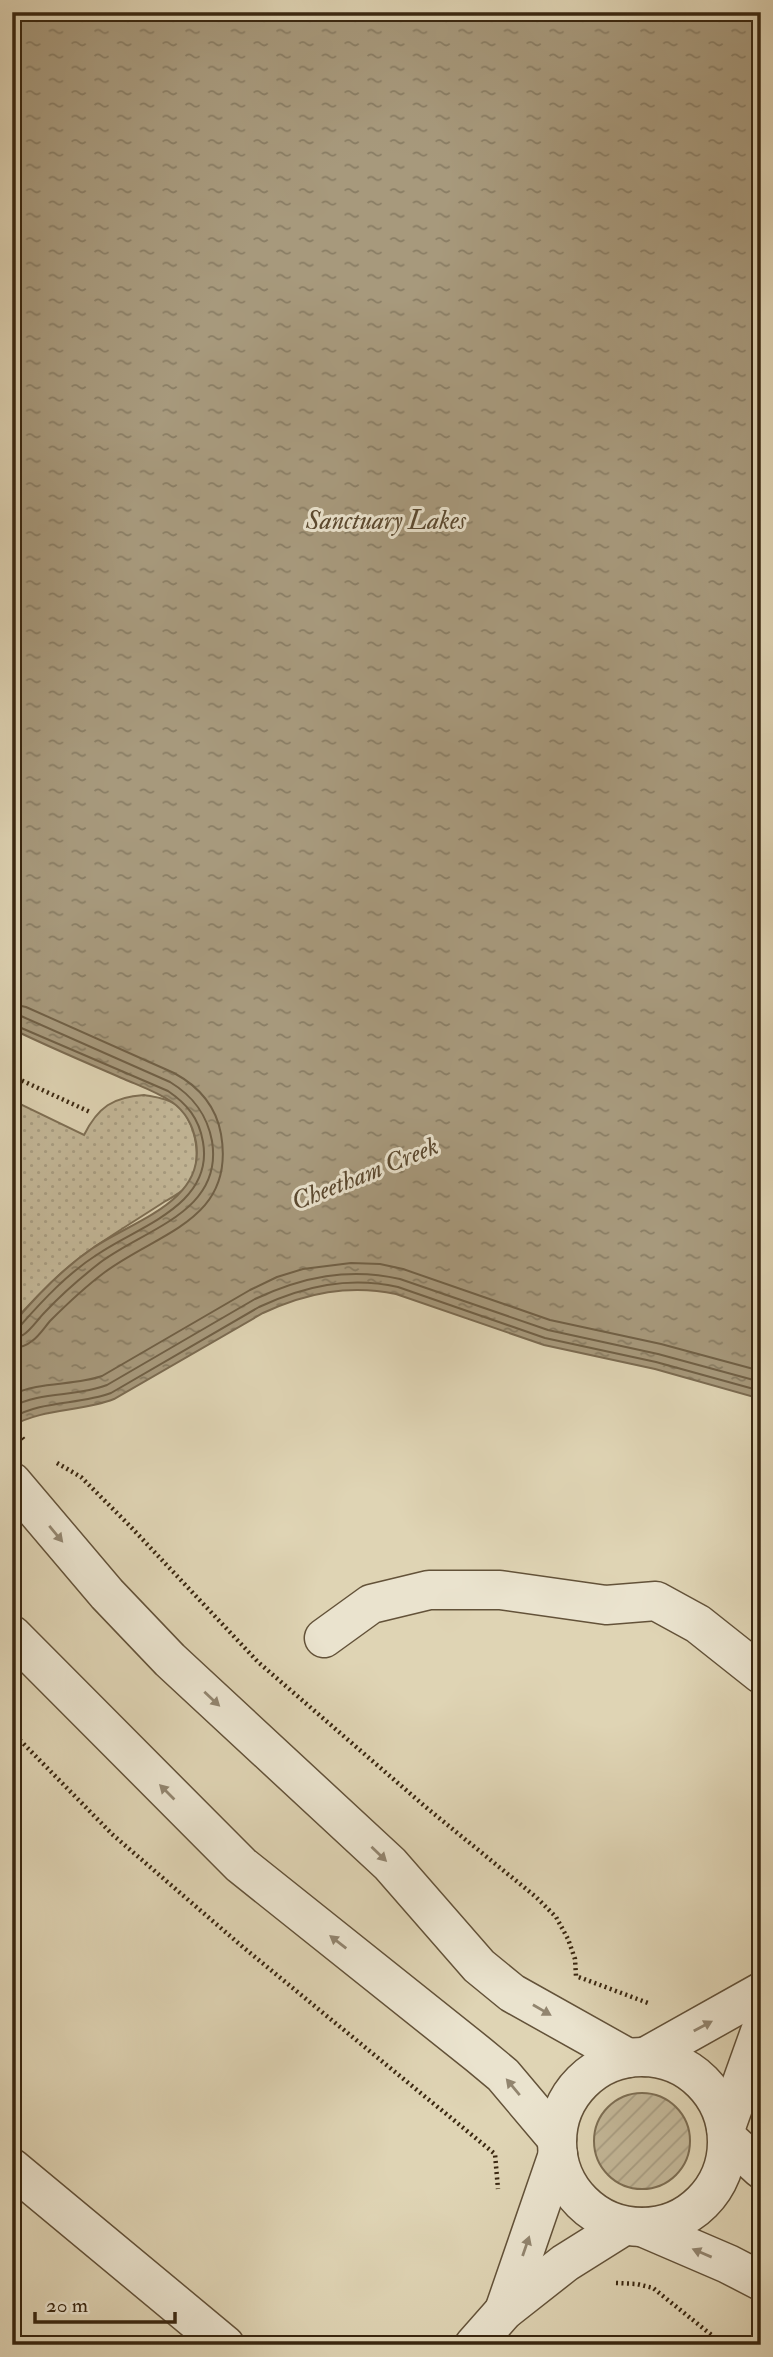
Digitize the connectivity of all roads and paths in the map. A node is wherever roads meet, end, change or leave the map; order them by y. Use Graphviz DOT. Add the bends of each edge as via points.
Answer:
graph roads {
  1 [pos="12,1076"];
  2 [pos="90,1112"];
  3 [pos="13,1426"];
  4 [pos="29,1447"];
  5 [pos="50,1459"];
  6 [pos="12,1482"];
  7 [pos="12,1636"];
  8 [pos="324,1638"];
  9 [pos="761,1674"];
  10 [pos="12,1732"];
  11 [pos="761,1992"];
  12 [pos="713,2021"];
  13 [pos="761,2029"];
  14 [pos="637,2058"];
  15 [pos="727,2133"];
  16 [pos="557,2147"];
  17 [pos="12,2168"];
  18 [pos="761,2169"];
  19 [pos="633,2226"];
  20 [pos="532,2229"];
  21 [pos="565,2263"];
  22 [pos="761,2281"];
  23 [pos="504,2311"];
  24 [pos="225,2345"];
  25 [pos="474,2345"];
  26 [pos="724,2345"];
  1 -- 2 [label="path"];
  3 -- 4 [label="path"];
  5 -- 12 [label="path" via="81,1478 131,1526 258,1662 542,1903 568,1939 576,1976"];
  6 -- 14 [label="street, one-way" via="170,1660 390,1864 479,1966 512,1993"];
  16 -- 7 [label="street, one-way" via="503,2076 241,1865"];
  8 -- 9 [label="street" via="371,1604 429,1590 500,1590 606,1605 656,1601 698,1624"];
  10 -- 20 [label="path" via="113,1835 495,2154 501,2216"];
  11 -- 12 [label="street"];
  14 -- 12 [label="street, one-way"];
  13 -- 15 [label="street"];
  14 -- 15 [label="street" via="673,2063 698,2078 716,2100"];
  14 -- 16 [label="street" via="601,2068 578,2086 563,2111"];
  15 -- 18 [label="street"];
  15 -- 19 [label="street" via="724,2166 713,2191 693,2210 669,2223"];
  16 -- 19 [label="street" via="565,2179 580,2200 600,2216"];
  16 -- 20 [label="street"];
  17 -- 24 [label="street"];
  19 -- 21 [label="street"];
  22 -- 19 [label="street, one-way"];
  23 -- 20 [label="street, one-way"];
  21 -- 23 [label="street"];
  21 -- 26 [label="path" via="594,2282 653,2288"];
  23 -- 25 [label="street"];
}
